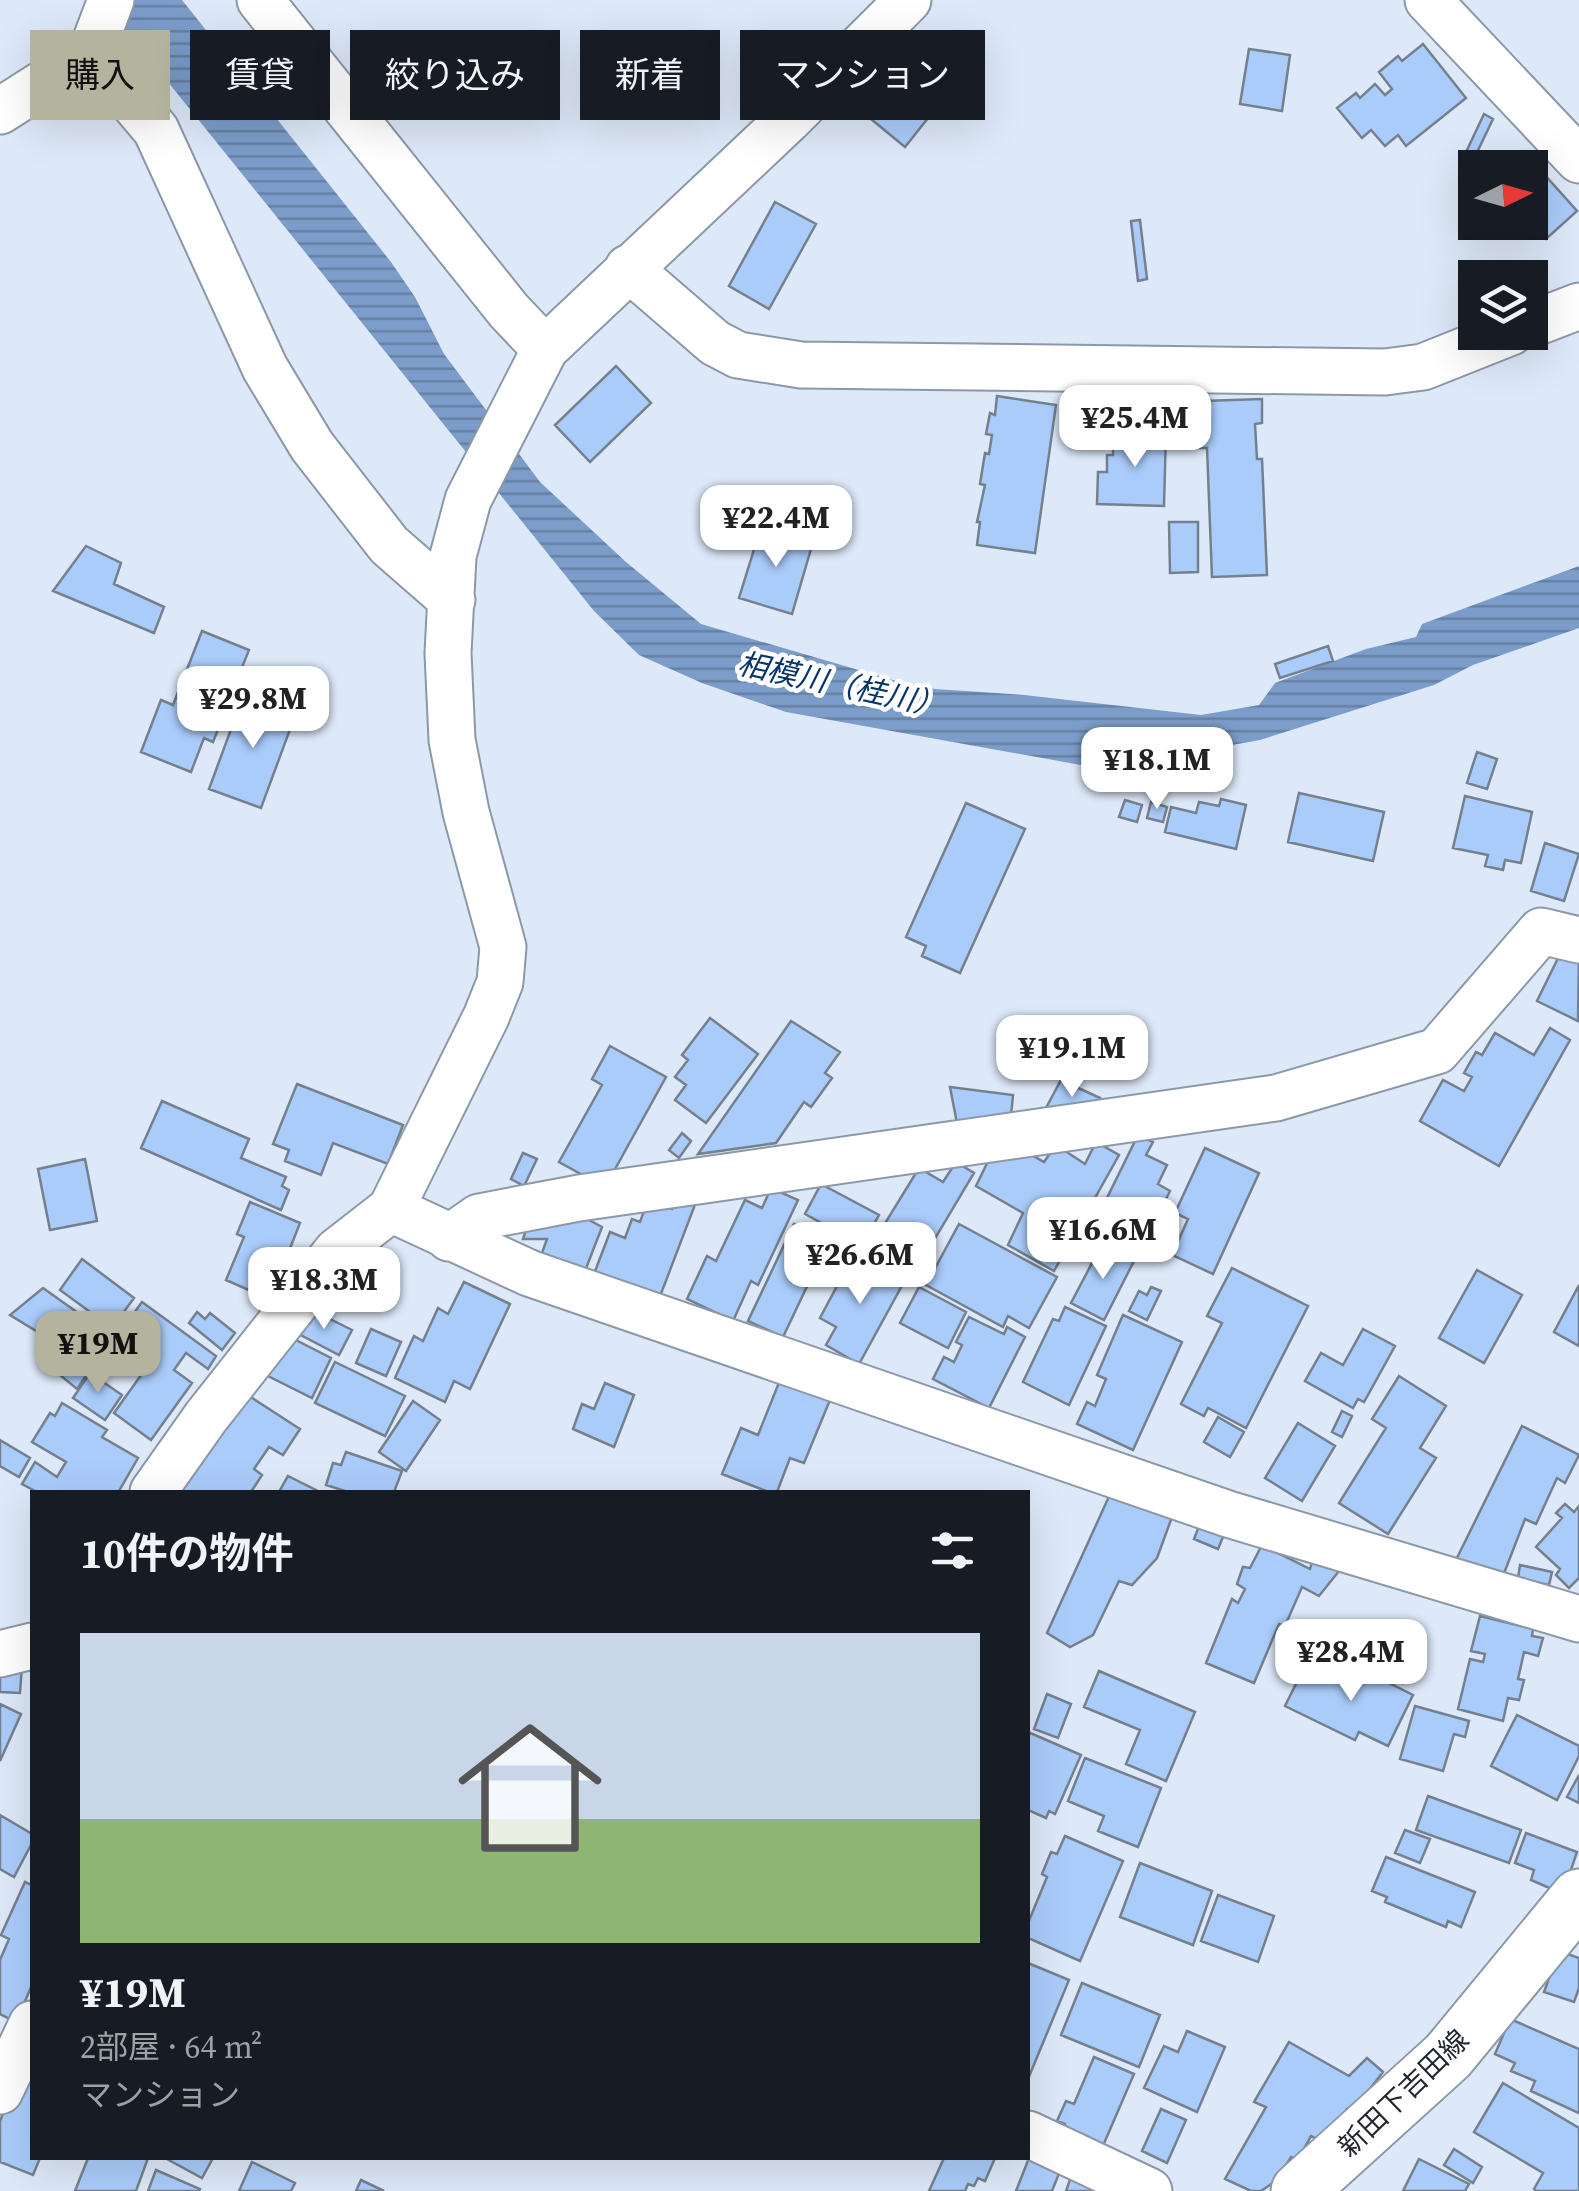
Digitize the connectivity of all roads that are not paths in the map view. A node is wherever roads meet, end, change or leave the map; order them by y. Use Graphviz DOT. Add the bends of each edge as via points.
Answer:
graph roads {
  1 [pos="260,0"];
  2 [pos="908,0"];
  3 [pos="1428,0"];
  4 [pos="101,28"];
  5 [pos="0,111"];
  6 [pos="1579,160"];
  7 [pos="628,268"];
  8 [pos="1579,306"];
  9 [pos="1548,318"];
  10 [pos="545,349"];
  11 [pos="1466,350"];
  12 [pos="452,600"];
  13 [pos="1579,940"];
  14 [pos="392,1209"];
  15 [pos="449,1238"];
  16 [pos="154,1490"];
  17 [pos="1579,1619"];
  18 [pos="30,1646"];
  19 [pos="0,1654"];
  20 [pos="1579,1897"];
  21 [pos="30,2028"];
  22 [pos="0,2092"];
  23 [pos="1030,2135"];
  24 [pos="1150,2191"];
  25 [pos="1299,2191"];
  1 -- 10 [label="street"];
  2 -- 7 [label="street"];
  3 -- 6 [label="street"];
  4 -- 5 [label="street"];
  4 -- 12 [label="street" via="197,214 265,368 312,446 389,544"];
  7 -- 10 [label="street"];
  7 -- 11 [label="street" via="715,343 738,355 800,365 1385,372 1423,367"];
  8 -- 9 [label="street"];
  10 -- 12 [label="street" via="468,500"];
  12 -- 14 [label="street" via="452,740 503,947 500,982"];
  13 -- 15 [label="street" via="1540,930 1437,1051 1276,1098 579,1198 479,1217"];
  14 -- 15 [label="street"];
  14 -- 16 [label="street" via="337,1251"];
  15 -- 17 [label="street" via="529,1273 1210,1508"];
  18 -- 19 [label="street"];
  20 -- 25 [label="main road, 新田下吉田線" via="1448,2056"];
  21 -- 22 [label="street"];
  23 -- 24 [label="street"];
}
